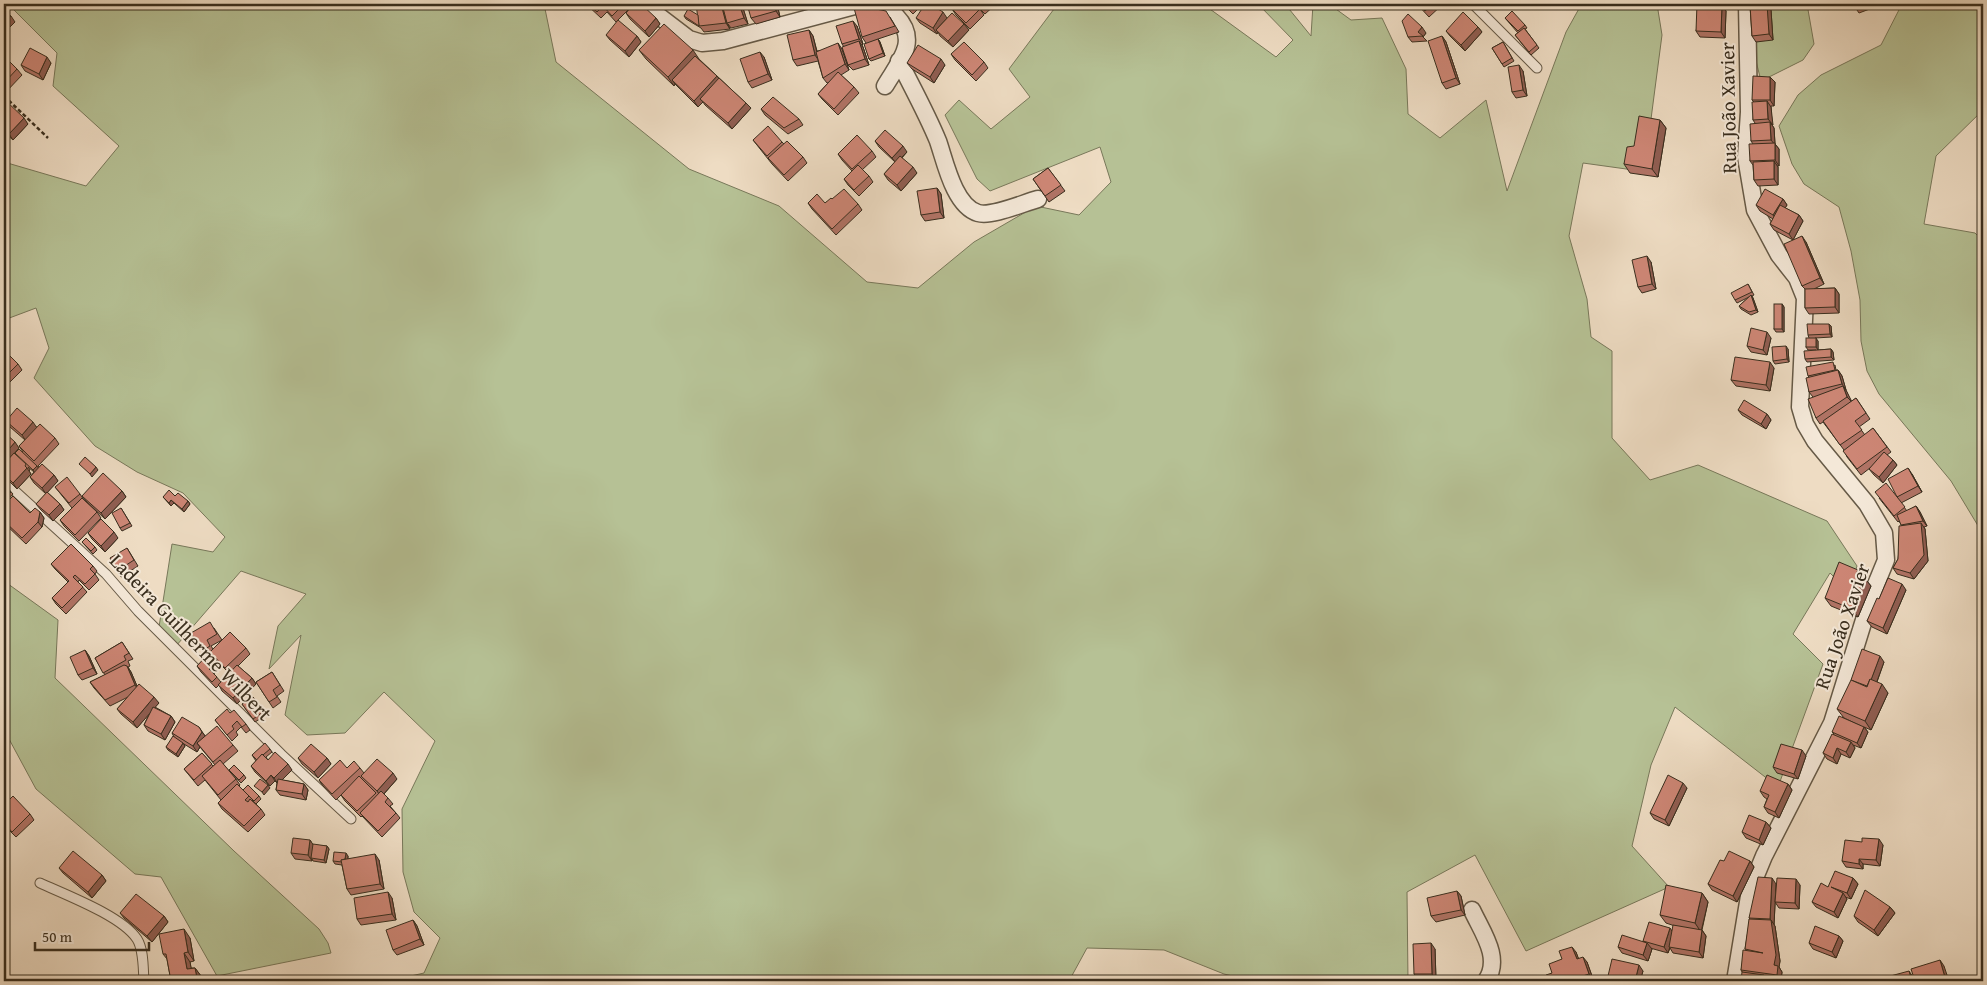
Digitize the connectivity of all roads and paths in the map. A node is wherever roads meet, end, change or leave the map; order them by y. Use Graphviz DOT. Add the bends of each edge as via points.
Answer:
graph roads {
  1 [pos="644,4"];
  2 [pos="862,4"];
  3 [pos="872,4"];
  4 [pos="1472,4"];
  5 [pos="1747,4"];
  6 [pos="900,61"];
  7 [pos="1537,68"];
  8 [pos="885,86"];
  9 [pos="4,96"];
  10 [pos="48,138"];
  11 [pos="1038,198"];
  12 [pos="4,481"];
  13 [pos="351,819"];
  14 [pos="40,883"];
  15 [pos="1472,910"];
  16 [pos="144,981"];
  17 [pos="1486,981"];
  18 [pos="1735,981"];
  1 -- 2 [label="street" via="689,39 702,43 723,42"];
  3 -- 6 [label="street" via="885,5 902,22 908,47"];
  4 -- 7 [label="lane"];
  5 -- 18 [label="street, Rua João Xavier" via="1749,112 1746,157 1755,210 1779,255 1797,278 1805,298 1800,408 1815,441 1867,504 1884,533 1886,560 1872,594 1832,723 1750,890"];
  6 -- 8 [label="street"];
  6 -- 11 [label="street" via="938,141 950,178 968,207 988,214"];
  9 -- 10 [label="path"];
  12 -- 13 [label="lane, Ladeira Guilherme Wilbert" via="106,574 268,741"];
  14 -- 16 [label="lane" via="100,911 138,939"];
  15 -- 17 [label="street" via="1492,957 1491,972"];
}
